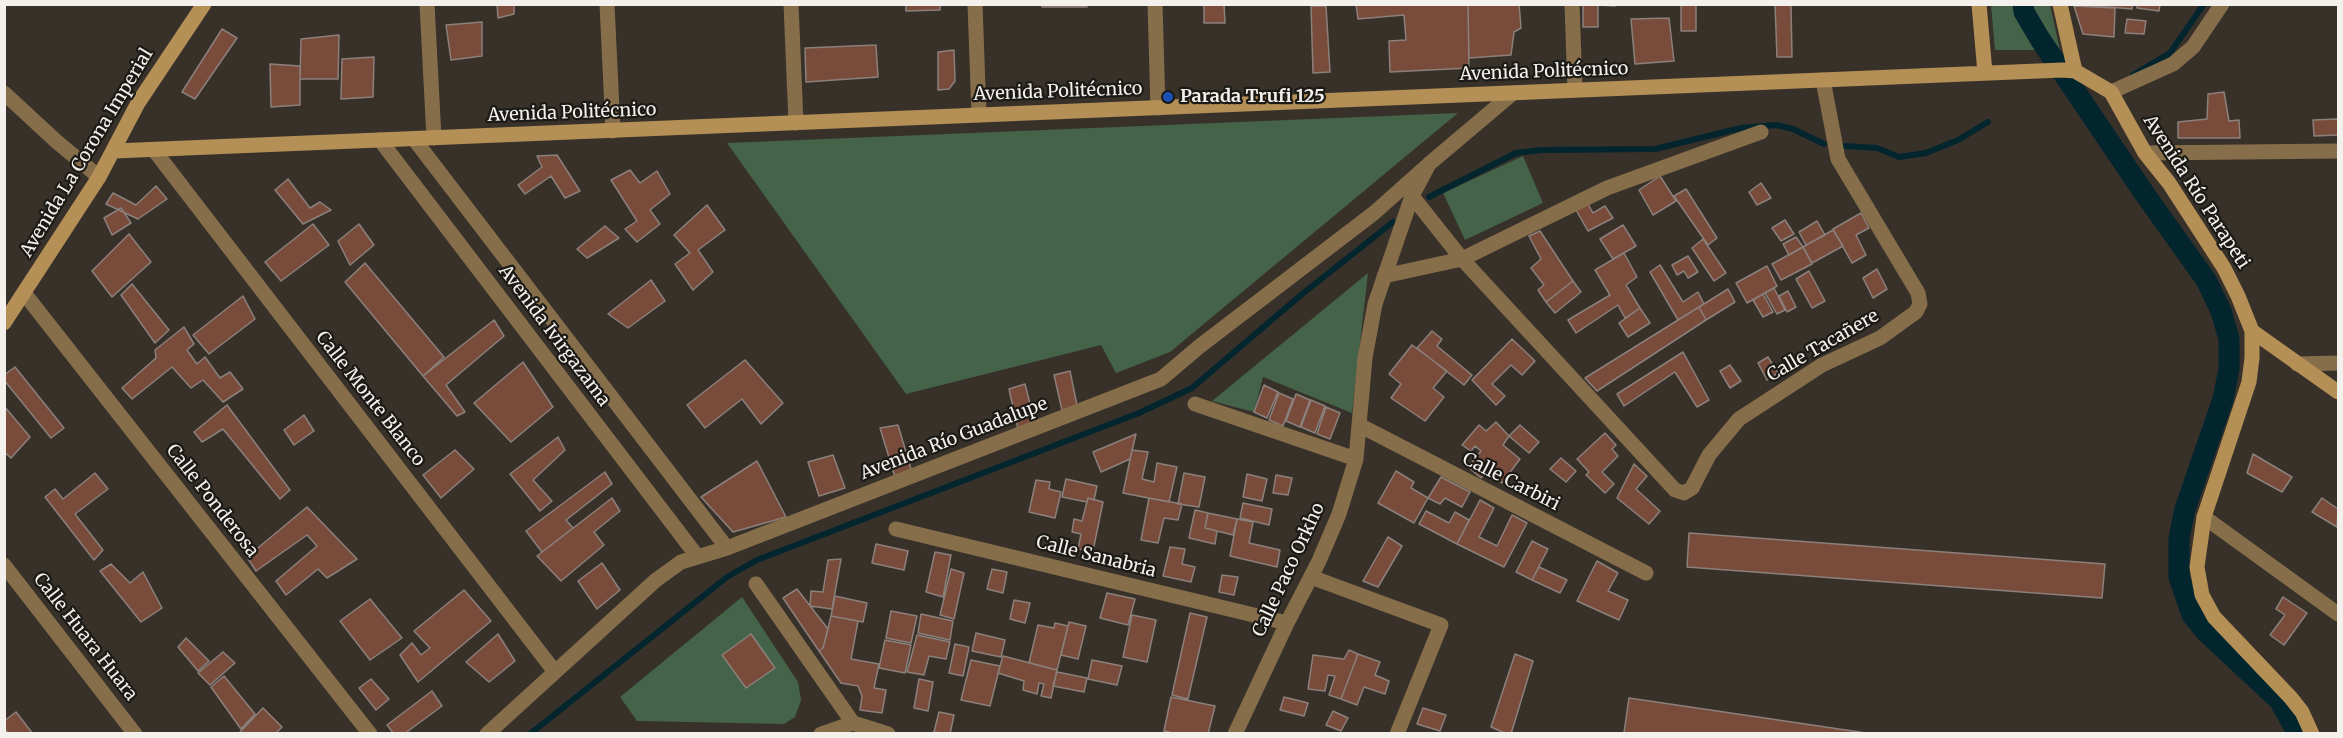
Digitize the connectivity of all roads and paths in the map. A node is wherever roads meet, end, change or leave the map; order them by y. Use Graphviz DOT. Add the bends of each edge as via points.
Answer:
graph roads {
  1 [pos="204,4"];
  2 [pos="427,4"];
  3 [pos="607,4"];
  4 [pos="791,4"];
  5 [pos="975,4"];
  6 [pos="1155,4"];
  7 [pos="1572,4"];
  8 [pos="1979,4"];
  9 [pos="2060,4"];
  10 [pos="2222,4"];
  11 [pos="2075,71"];
  12 [pos="1985,73"];
  13 [pos="1823,80"];
  14 [pos="1575,90"];
  15 [pos="2111,92"];
  16 [pos="4,93"];
  17 [pos="1513,93"];
  18 [pos="1158,108"];
  19 [pos="979,115"];
  20 [pos="796,123"];
  21 [pos="613,131"];
  22 [pos="1761,132"];
  23 [pos="434,138"];
  24 [pos="414,139"];
  25 [pos="380,140"];
  26 [pos="154,150"];
  27 [pos="114,151"];
  28 [pos="2338,151"];
  29 [pos="2145,153"];
  30 [pos="1429,164"];
  31 [pos="99,177"];
  32 [pos="1412,196"];
  33 [pos="1462,259"];
  34 [pos="1384,276"];
  35 [pos="24,293"];
  36 [pos="4,323"];
  37 [pos="2252,331"];
  38 [pos="2338,363"];
  39 [pos="2297,364"];
  40 [pos="2338,392"];
  41 [pos="1195,404"];
  42 [pos="1359,425"];
  43 [pos="1356,459"];
  44 [pos="2204,517"];
  45 [pos="896,529"];
  46 [pos="727,548"];
  47 [pos="697,556"];
  48 [pos="4,565"];
  49 [pos="1646,573"];
  50 [pos="1311,577"];
  51 [pos="756,584"];
  52 [pos="2338,614"];
  53 [pos="1287,623"];
  54 [pos="555,672"];
  55 [pos="853,723"];
  56 [pos="135,734"];
  57 [pos="370,734"];
  58 [pos="487,734"];
  59 [pos="821,734"];
  60 [pos="888,734"];
  61 [pos="1235,734"];
  62 [pos="1397,734"];
  63 [pos="2312,734"];
  1 -- 27 [label="street, Avenida La Corona Imperial" via="138,103"];
  2 -- 23 [label="street"];
  3 -- 21 [label="street"];
  4 -- 20 [label="street"];
  5 -- 19 [label="street"];
  6 -- 18 [label="street"];
  7 -- 14 [label="street"];
  8 -- 12 [label="street"];
  9 -- 11 [label="street"];
  10 -- 15 [label="street" via="2193,47 2173,64"];
  11 -- 12 [label="street, Avenida Politécnico"];
  11 -- 15 [label="street"];
  12 -- 13 [label="street, Avenida Politécnico"];
  13 -- 14 [label="street, Avenida Politécnico"];
  13 -- 33 [label="street, Calle Tacañere" via="1838,159 1918,293 1920,304 1916,312 1880,338 1822,365 1739,419 1684,494 1675,490"];
  14 -- 17 [label="street, Avenida Politécnico"];
  15 -- 29 [label="street, Avenida Río Parapeti"];
  16 -- 31 [label="street"];
  17 -- 18 [label="street, Avenida Politécnico"];
  17 -- 30 [label="street, Avenida Río Guadalupe"];
  18 -- 19 [label="street, Avenida Politécnico"];
  19 -- 20 [label="street, Avenida Politécnico"];
  20 -- 21 [label="street, Avenida Politécnico"];
  21 -- 23 [label="street, Avenida Politécnico"];
  22 -- 33 [label="street" via="1607,188"];
  23 -- 24 [label="street, Avenida Politécnico"];
  24 -- 25 [label="street, Avenida Politécnico"];
  24 -- 46 [label="street, Avenida Ivirgazama"];
  25 -- 26 [label="street, Avenida Politécnico"];
  25 -- 47 [label="street, Avenida Ivirgazama"];
  26 -- 27 [label="street, Avenida Politécnico"];
  26 -- 54 [label="street, Calle Monte Blanco"];
  27 -- 31 [label="street, Avenida La Corona Imperial"];
  28 -- 29 [label="street"];
  29 -- 37 [label="street, Avenida Río Parapeti" via="2224,268"];
  30 -- 32 [label="street, Calle Paco Orkho"];
  30 -- 46 [label="street, Avenida Río Guadalupe" via="1374,213 1161,379"];
  31 -- 35 [label="street, Avenida La Corona Imperial"];
  32 -- 33 [label="street, Calle Tacañere"];
  32 -- 34 [label="street, Calle Paco Orkho"];
  33 -- 34 [label="street"];
  34 -- 42 [label="street, Calle Paco Orkho" via="1365,358"];
  35 -- 36 [label="street, Avenida La Corona Imperial"];
  35 -- 57 [label="street, Calle Ponderosa"];
  37 -- 39 [label="street"];
  37 -- 44 [label="street, Avenida Río Parapeti" via="2249,382"];
  38 -- 39 [label="street"];
  39 -- 40 [label="street"];
  41 -- 43 [label="street"];
  42 -- 43 [label="street, Calle Paco Orkho"];
  42 -- 49 [label="street, Calle Carbiri"];
  43 -- 50 [label="street, Calle Paco Orkho" via="1339,514"];
  44 -- 52 [label="street"];
  44 -- 63 [label="street, Avenida Río Parapeti" via="2197,567 2202,595 2214,617 2302,712"];
  45 -- 53 [label="street, Calle Sanabria"];
  46 -- 47 [label="street, Avenida Río Guadalupe"];
  47 -- 54 [label="street, Avenida Río Guadalupe" via="656,580"];
  48 -- 56 [label="street, Calle Huara Huara"];
  50 -- 53 [label="street, Calle Paco Orkho"];
  50 -- 62 [label="street" via="1441,625"];
  51 -- 55 [label="street"];
  53 -- 61 [label="street, Calle Paco Orkho"];
  54 -- 58 [label="street, Avenida Río Guadalupe"];
  55 -- 59 [label="street"];
  55 -- 60 [label="street"];
}
